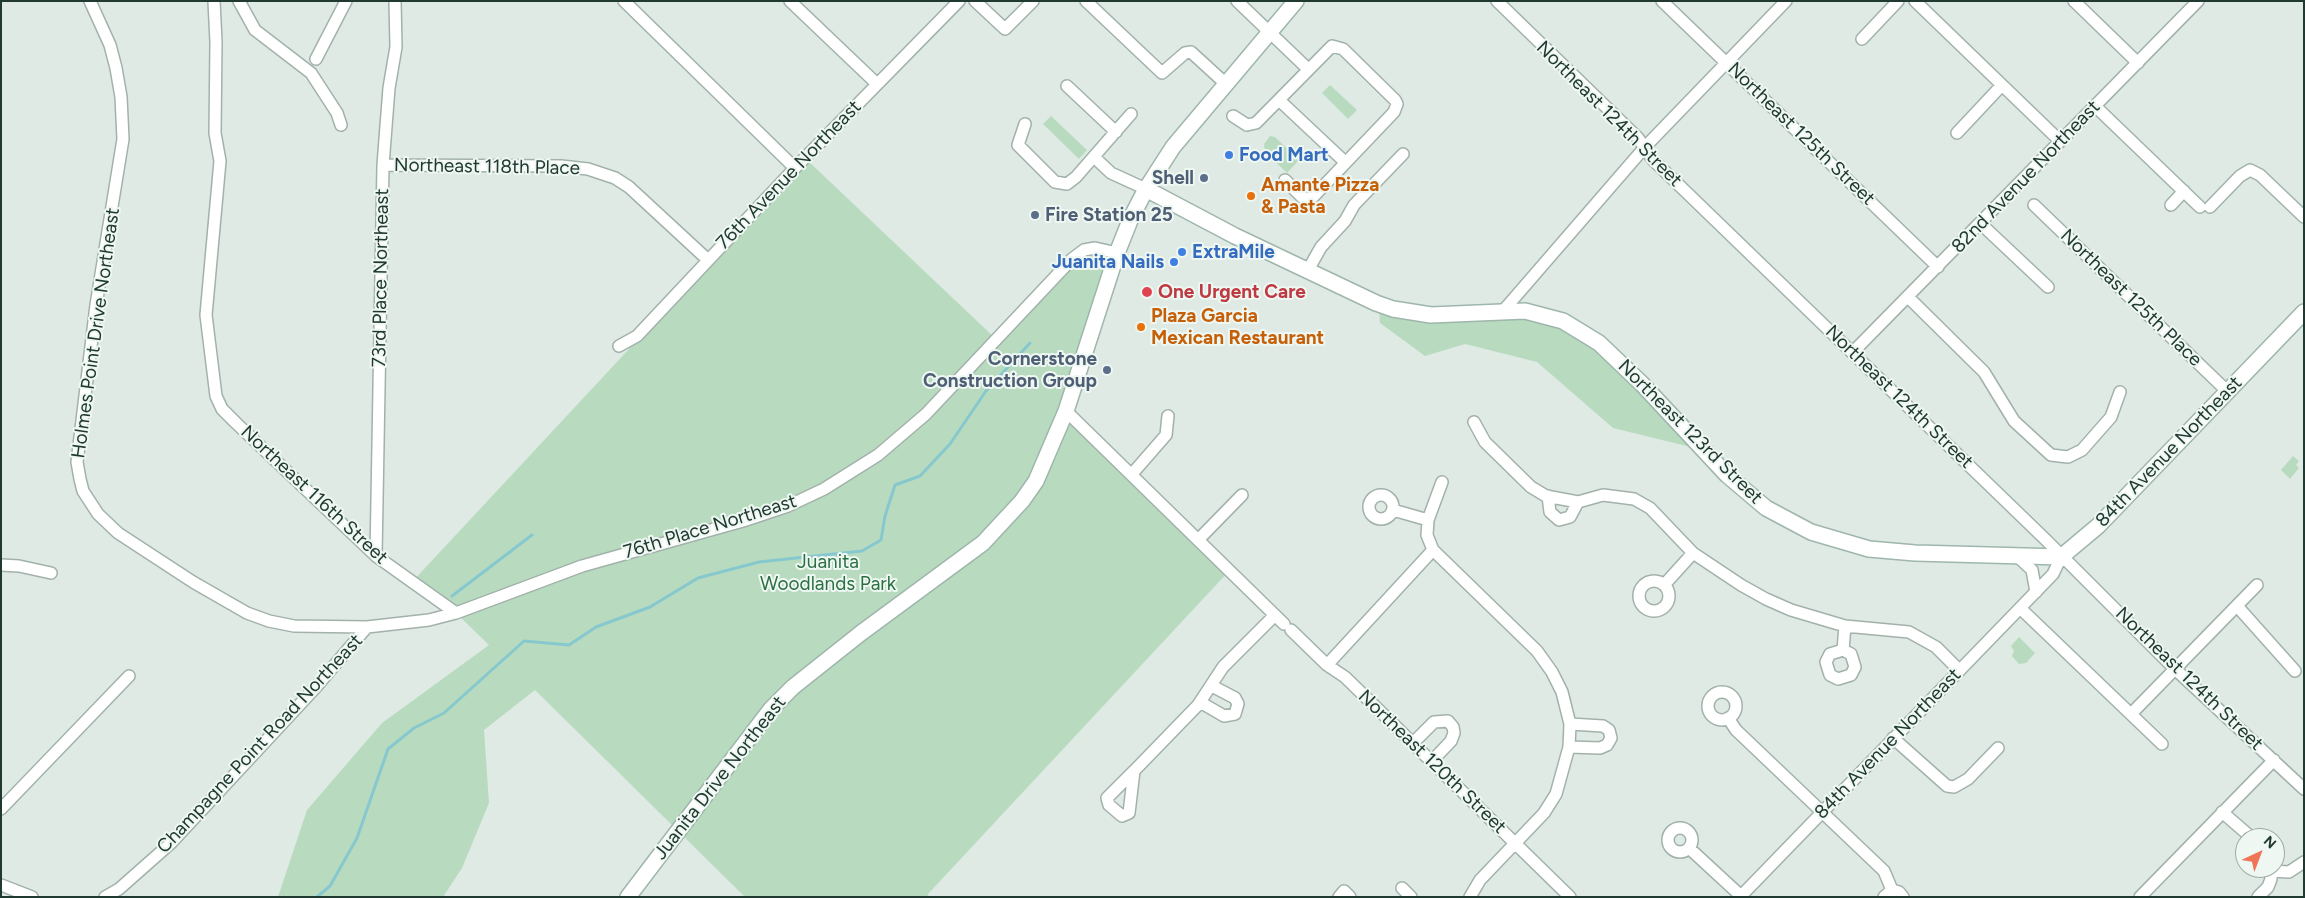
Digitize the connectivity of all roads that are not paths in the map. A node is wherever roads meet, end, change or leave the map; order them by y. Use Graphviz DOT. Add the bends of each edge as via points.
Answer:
graph roads {
  1 [pos="90,1"];
  2 [pos="214,1"];
  3 [pos="239,1"];
  4 [pos="346,1"];
  5 [pos="352,1"];
  6 [pos="358,1"];
  7 [pos="395,1"];
  8 [pos="624,1"];
  9 [pos="790,1"];
  10 [pos="959,1"];
  11 [pos="975,1"];
  12 [pos="1033,1"];
  13 [pos="1086,1"];
  14 [pos="1237,1"];
  15 [pos="1296,1"];
  16 [pos="1497,1"];
  17 [pos="1662,1"];
  18 [pos="1786,1"];
  19 [pos="1898,1"];
  20 [pos="1915,1"];
  21 [pos="2074,1"];
  22 [pos="2198,1"];
  23 [pos="1270,33"];
  24 [pos="1862,40"];
  25 [pos="316,59"];
  26 [pos="1727,63"];
  27 [pos="2138,64"];
  28 [pos="1308,70"];
  29 [pos="876,83"];
  30 [pos="1226,84"];
  31 [pos="2002,85"];
  32 [pos="1067,86"];
  33 [pos="1279,100"];
  34 [pos="2095,106"];
  35 [pos="1131,114"];
  36 [pos="1233,116"];
  37 [pos="1025,124"];
  38 [pos="341,125"];
  39 [pos="1116,132"];
  40 [pos="1957,133"];
  41 [pos="2059,140"];
  42 [pos="1645,147"];
  43 [pos="1403,154"];
  44 [pos="1094,157"];
  45 [pos="1345,162"];
  46 [pos="383,165"];
  47 [pos="795,168"];
  48 [pos="1285,180"];
  49 [pos="1146,190"];
  50 [pos="2184,191"];
  51 [pos="2034,205"];
  52 [pos="2171,206"];
  53 [pos="2304,217"];
  54 [pos="1980,222"];
  55 [pos="1117,253"];
  56 [pos="708,260"];
  57 [pos="1938,267"];
  58 [pos="1308,270"];
  59 [pos="2048,287"];
  60 [pos="1908,297"];
  61 [pos="1503,311"];
  62 [pos="2304,312"];
  63 [pos="619,346"];
  64 [pos="1853,352"];
  65 [pos="2120,392"];
  66 [pos="2228,392"];
  67 [pos="1066,411"];
  68 [pos="1168,416"];
  69 [pos="1474,422"];
  70 [pos="1132,474"];
  71 [pos="1442,482"];
  72 [pos="1242,495"];
  73 [pos="1548,496"];
  74 [pos="1578,502"];
  75 [pos="1393,510"];
  76 [pos="1428,520"];
  77 [pos="1198,540"];
  78 [pos="1433,550"];
  79 [pos="1693,553"];
  80 [pos="376,556"];
  81 [pos="2017,556"];
  82 [pos="2061,556"];
  83 [pos="1,565"];
  84 [pos="51,573"];
  85 [pos="1664,585"];
  86 [pos="2257,585"];
  87 [pos="2036,592"];
  88 [pos="2237,606"];
  89 [pos="2020,608"];
  90 [pos="456,613"];
  91 [pos="1275,615"];
  92 [pos="1845,626"];
  93 [pos="367,627"];
  94 [pos="1843,650"];
  95 [pos="1327,665"];
  96 [pos="2176,669"];
  97 [pos="1959,670"];
  98 [pos="2294,671"];
  99 [pos="129,676"];
  100 [pos="1212,686"];
  101 [pos="1200,702"];
  102 [pos="2131,714"];
  103 [pos="1728,718"];
  104 [pos="1570,735"];
  105 [pos="1894,738"];
  106 [pos="1413,743"];
  107 [pos="2162,744"];
  108 [pos="1998,748"];
  109 [pos="2274,760"];
  110 [pos="1432,761"];
  111 [pos="1134,771"];
  112 [pos="2304,789"];
  113 [pos="1,809"];
  114 [pos="1823,812"];
  115 [pos="2222,812"];
  116 [pos="2240,828"];
  117 [pos="1515,844"];
  118 [pos="1690,848"];
  119 [pos="2304,862"];
  120 [pos="2285,871"];
  121 [pos="2270,878"];
  122 [pos="1,885"];
  123 [pos="1402,888"];
  124 [pos="1888,894"];
  125 [pos="32,897"];
  126 [pos="104,897"];
  127 [pos="628,897"];
  128 [pos="1411,897"];
  129 [pos="1470,897"];
  130 [pos="1570,897"];
  131 [pos="1740,897"];
  132 [pos="1903,897"];
  133 [pos="2140,897"];
  134 [pos="2258,897"];
  1 -- 93 [label="street, Holmes Point Drive Northeast" via="110,45 116,68 123,139 96,305 77,462 83,491 98,514 118,533 247,613 294,626"];
  2 -- 80 [label="street, Northeast 116th Street" via="215,133 220,161 206,315 214,382 222,409"];
  3 -- 38 [label="street" via="254,30 311,73 337,113"];
  4 -- 25 [label="street"];
  5 -- 6 [label="street"];
  7 -- 46 [label="street, 73rd Place Northeast" via="396,47"];
  8 -- 47 [label="street"];
  9 -- 29 [label="street"];
  10 -- 29 [label="street, 76th Avenue Northeast"];
  11 -- 12 [label="street" via="1005,29"];
  13 -- 30 [label="street" via="1162,73 1185,53 1191,52"];
  14 -- 23 [label="street"];
  15 -- 23 [label="street, Juanita Drive Northeast"];
  16 -- 42 [label="street, Northeast 124th Street"];
  17 -- 26 [label="street, Northeast 125th Street"];
  18 -- 26 [label="street"];
  19 -- 24 [label="street"];
  20 -- 31 [label="street"];
  21 -- 27 [label="street"];
  22 -- 27 [label="street, 82nd Avenue Northeast"];
  23 -- 28 [label="street"];
  23 -- 30 [label="street, Juanita Drive Northeast"];
  26 -- 42 [label="street"];
  26 -- 57 [label="street, Northeast 125th Street"];
  27 -- 34 [label="street, 82nd Avenue Northeast"];
  28 -- 33 [label="street"];
  28 -- 45 [label="street" via="1335,46 1343,49 1395,100 1396,106"];
  29 -- 47 [label="street, 76th Avenue Northeast"];
  30 -- 49 [label="street, Juanita Drive Northeast" via="1173,147"];
  31 -- 40 [label="street"];
  31 -- 41 [label="street"];
  32 -- 39 [label="street"];
  33 -- 36 [label="street" via="1256,123 1247,125"];
  33 -- 45 [label="street"];
  34 -- 41 [label="street, 82nd Avenue Northeast"];
  34 -- 50 [label="street"];
  35 -- 39 [label="street"];
  37 -- 44 [label="street" via="1018,144 1055,182 1067,184"];
  39 -- 44 [label="street"];
  41 -- 54 [label="street, 82nd Avenue Northeast"];
  42 -- 61 [label="street"];
  42 -- 64 [label="street, Northeast 124th Street" via="1653,160"];
  43 -- 58 [label="street" via="1354,205 1345,222 1321,247"];
  44 -- 49 [label="street" via="1111,173"];
  45 -- 48 [label="street" via="1308,199"];
  46 -- 56 [label="street, Northeast 118th Place" via="562,166 596,171 629,187"];
  46 -- 80 [label="street, 73rd Place Northeast"];
  47 -- 56 [label="street, 76th Avenue Northeast"];
  49 -- 55 [label="street, Juanita Drive Northeast"];
  49 -- 58 [label="street, Northeast 123rd Street"];
  50 -- 52 [label="street"];
  50 -- 53 [label="street" via="2205,207 2250,170 2260,175"];
  51 -- 66 [label="street, Northeast 125th Place"];
  54 -- 57 [label="street, 82nd Avenue Northeast"];
  54 -- 59 [label="street"];
  55 -- 67 [label="street, Juanita Drive Northeast"];
  55 -- 90 [label="street, 76th Place Northeast" via="1095,248 1084,250 1072,259 926,414 878,455 824,489 788,506 582,566"];
  56 -- 63 [label="street, 76th Avenue Northeast" via="637,336"];
  57 -- 60 [label="street, 82nd Avenue Northeast"];
  58 -- 61 [label="street, Northeast 123rd Street" via="1376,303 1410,312 1431,315"];
  60 -- 64 [label="street, 82nd Avenue Northeast"];
  60 -- 65 [label="street" via="1984,372 2014,421 2050,455 2068,457 2082,450 2111,418"];
  61 -- 81 [label="street, Northeast 123rd Street" via="1525,311 1563,321 1599,343 1727,475 1766,508 1789,522 1869,549"];
  62 -- 66 [label="street, 84th Avenue Northeast"];
  64 -- 82 [label="street, Northeast 124th Street"];
  66 -- 82 [label="street, 84th Avenue Northeast" via="2098,526"];
  67 -- 70 [label="street, Northeast 120th Street"];
  67 -- 127 [label="street, Juanita Drive Northeast" via="1036,481 1003,523 983,543 793,687 765,716"];
  68 -- 70 [label="street" via="1166,435"];
  69 -- 73 [label="street" via="1485,442 1531,486"];
  70 -- 77 [label="street, Northeast 120th Street"];
  71 -- 76 [label="street"];
  72 -- 77 [label="street"];
  73 -- 74 [label="street"];
  73 -- 74 [label="street" via="1550,512 1559,520 1570,517"];
  74 -- 79 [label="street" via="1603,495 1634,499 1650,508"];
  75 -- 76 [label="street"];
  76 -- 78 [label="street" via="1427,535"];
  77 -- 91 [label="street, Northeast 120th Street"];
  78 -- 95 [label="street"];
  78 -- 104 [label="street" via="1537,651 1562,692"];
  79 -- 85 [label="street"];
  79 -- 92 [label="street" via="1766,599"];
  80 -- 90 [label="street, Northeast 116th Street"];
  81 -- 82 [label="street, Northeast 123rd Street"];
  81 -- 87 [label="street" via="2032,570"];
  82 -- 87 [label="street, 84th Avenue Northeast" via="2053,574"];
  82 -- 96 [label="street, Northeast 124th Street"];
  83 -- 84 [label="street"];
  86 -- 88 [label="street"];
  87 -- 89 [label="street, 84th Avenue Northeast"];
  88 -- 96 [label="street"];
  88 -- 98 [label="street"];
  89 -- 97 [label="street, 84th Avenue Northeast"];
  89 -- 102 [label="street"];
  90 -- 93 [label="street, 76th Place Northeast"];
  91 -- 95 [label="street, Northeast 120th Street"];
  91 -- 100 [label="street" via="1223,667"];
  92 -- 94 [label="street"];
  92 -- 97 [label="street" via="1909,632 1936,647"];
  93 -- 126 [label="street, Champagne Point Road Northeast" via="197,816 119,889"];
  95 -- 106 [label="street, Northeast 120th Street" via="1345,677"];
  96 -- 102 [label="street"];
  96 -- 109 [label="street, Northeast 124th Street"];
  97 -- 105 [label="street, 84th Avenue Northeast"];
  99 -- 113 [label="street"];
  100 -- 101 [label="street"];
  100 -- 101 [label="street" via="1234,698 1238,704 1236,714 1224,716"];
  101 -- 111 [label="street"];
  102 -- 107 [label="street"];
  103 -- 114 [label="street" via="1736,730"];
  104 -- 104 [label="street" via="1603,726 1609,730 1611,738 1600,748"];
  104 -- 117 [label="street" via="1563,776 1556,794 1544,813"];
  105 -- 108 [label="street" via="1947,786 1954,787 1968,779"];
  105 -- 114 [label="street, 84th Avenue Northeast"];
  106 -- 110 [label="street, Northeast 120th Street"];
  106 -- 110 [label="street" via="1434,722 1448,721 1454,733 1451,741"];
  109 -- 112 [label="street, Northeast 124th Street"];
  109 -- 115 [label="street"];
  110 -- 117 [label="street, Northeast 120th Street"];
  114 -- 124 [label="street" via="1884,871"];
  114 -- 131 [label="street, 84th Avenue Northeast"];
  115 -- 116 [label="street"];
  115 -- 133 [label="street"];
  117 -- 129 [label="street" via="1480,880"];
  117 -- 130 [label="street, Northeast 120th Street"];
  118 -- 131 [label="street"];
  119 -- 120 [label="street"];
  121 -- 134 [label="street" via="2268,887"];
  122 -- 125 [label="street"];
  123 -- 128 [label="street"];
  124 -- 132 [label="street" via="1899,892"];
}
